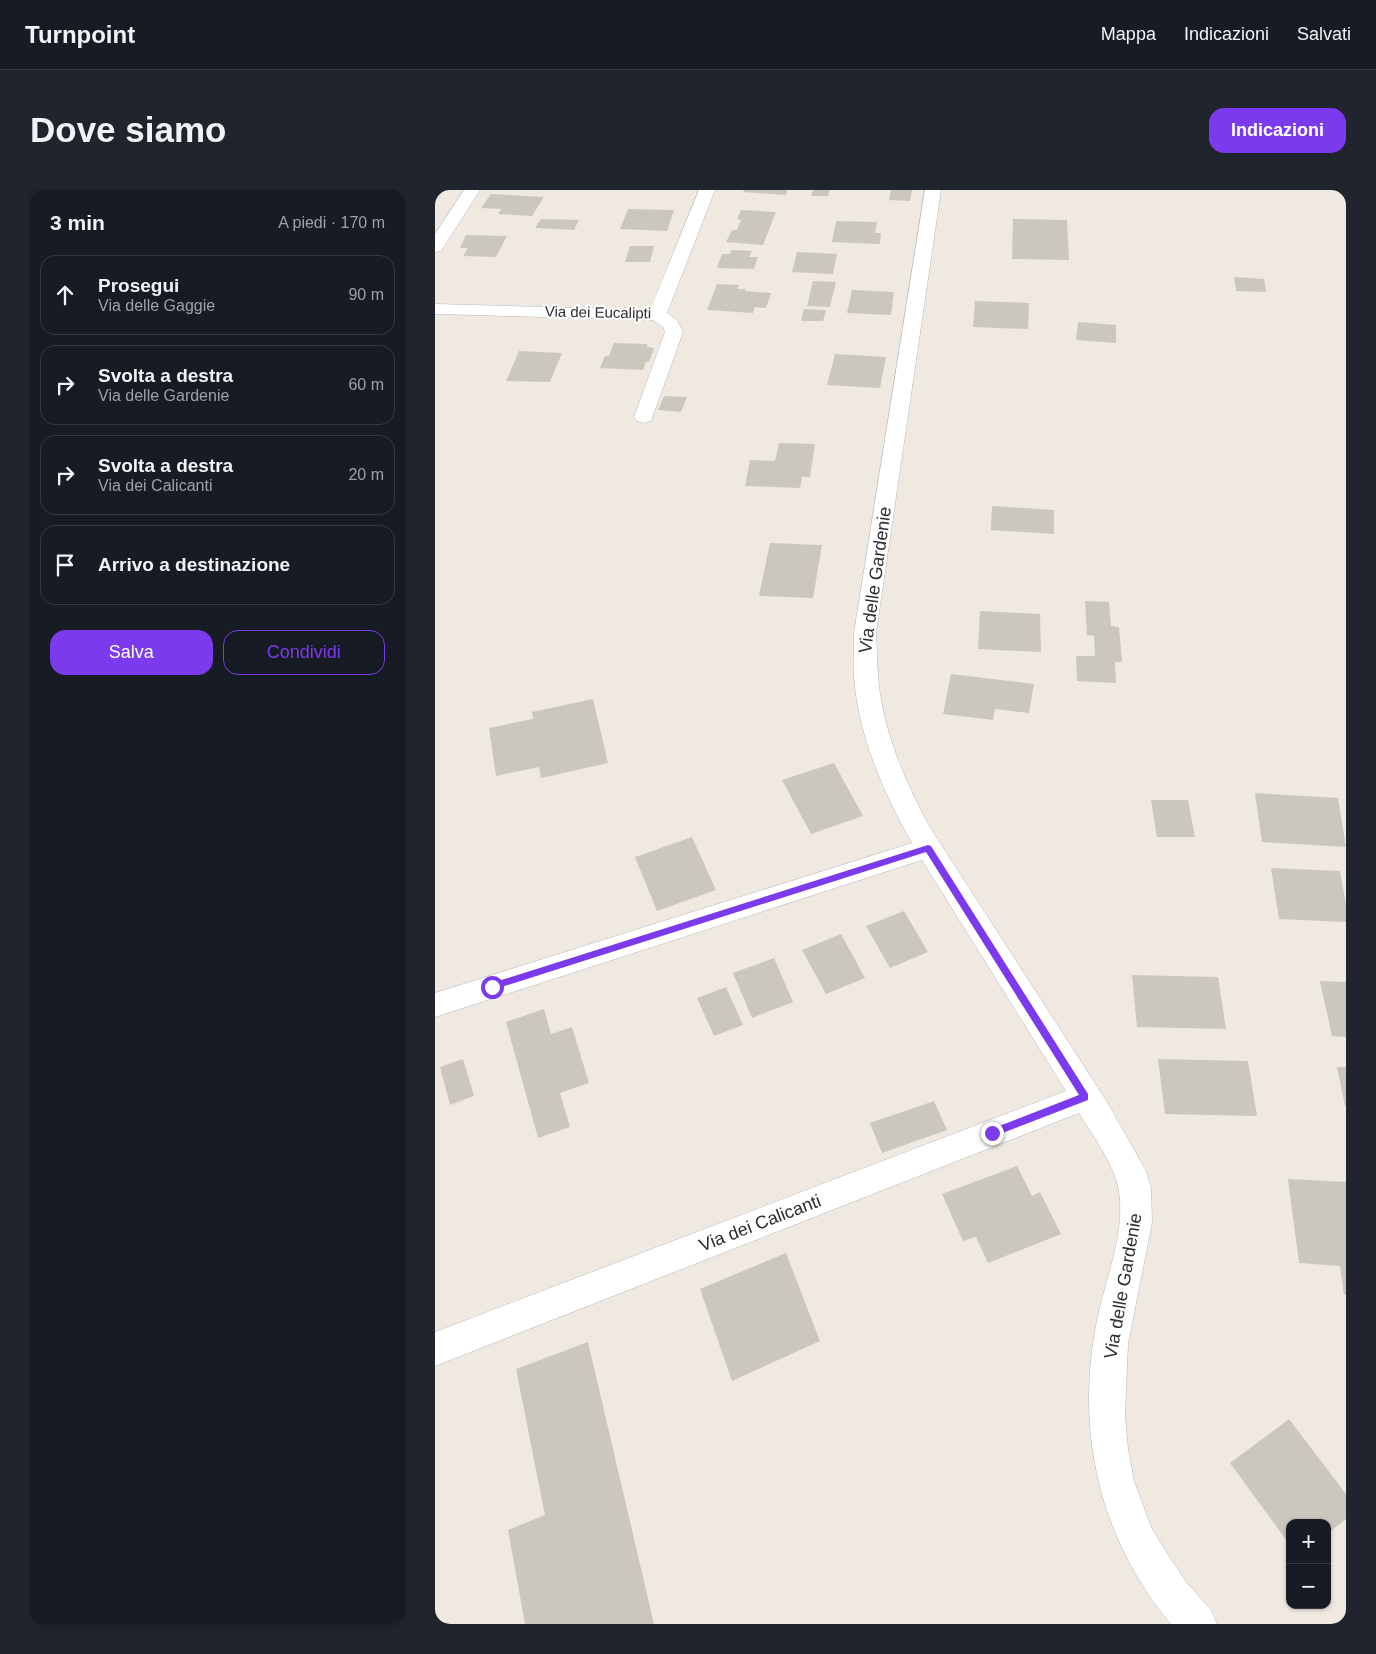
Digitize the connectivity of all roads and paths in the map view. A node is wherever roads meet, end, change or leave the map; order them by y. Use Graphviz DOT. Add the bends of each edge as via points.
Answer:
graph roads {
  1 [pos="472,190"];
  2 [pos="707,190"];
  3 [pos="933,190"];
  4 [pos="435,247"];
  5 [pos="435,309"];
  6 [pos="657,315"];
  7 [pos="644,417"];
  8 [pos="928,848"];
  9 [pos="435,1005"];
  10 [pos="1085,1097"];
  11 [pos="435,1349"];
  12 [pos="1197,1624"];
  1 -- 4 [label="street"];
  2 -- 6 [label="street, Via dei Eucalipti"];
  3 -- 8 [label="street, Via delle Gardenie" via="865,632 864,660 870,710 885,761"];
  5 -- 6 [label="street, Via dei Eucalipti"];
  6 -- 7 [label="street" via="671,324 673,336"];
  8 -- 9 [label="street"];
  8 -- 10 [label="street, Via delle Gardenie"];
  10 -- 11 [label="street, Via dei Calicanti"];
  10 -- 12 [label="street, Via delle Gardenie" via="1130,1171 1137,1201 1133,1243 1111,1335 1107,1426 1112,1471 1133,1531 1156,1572"];
}
